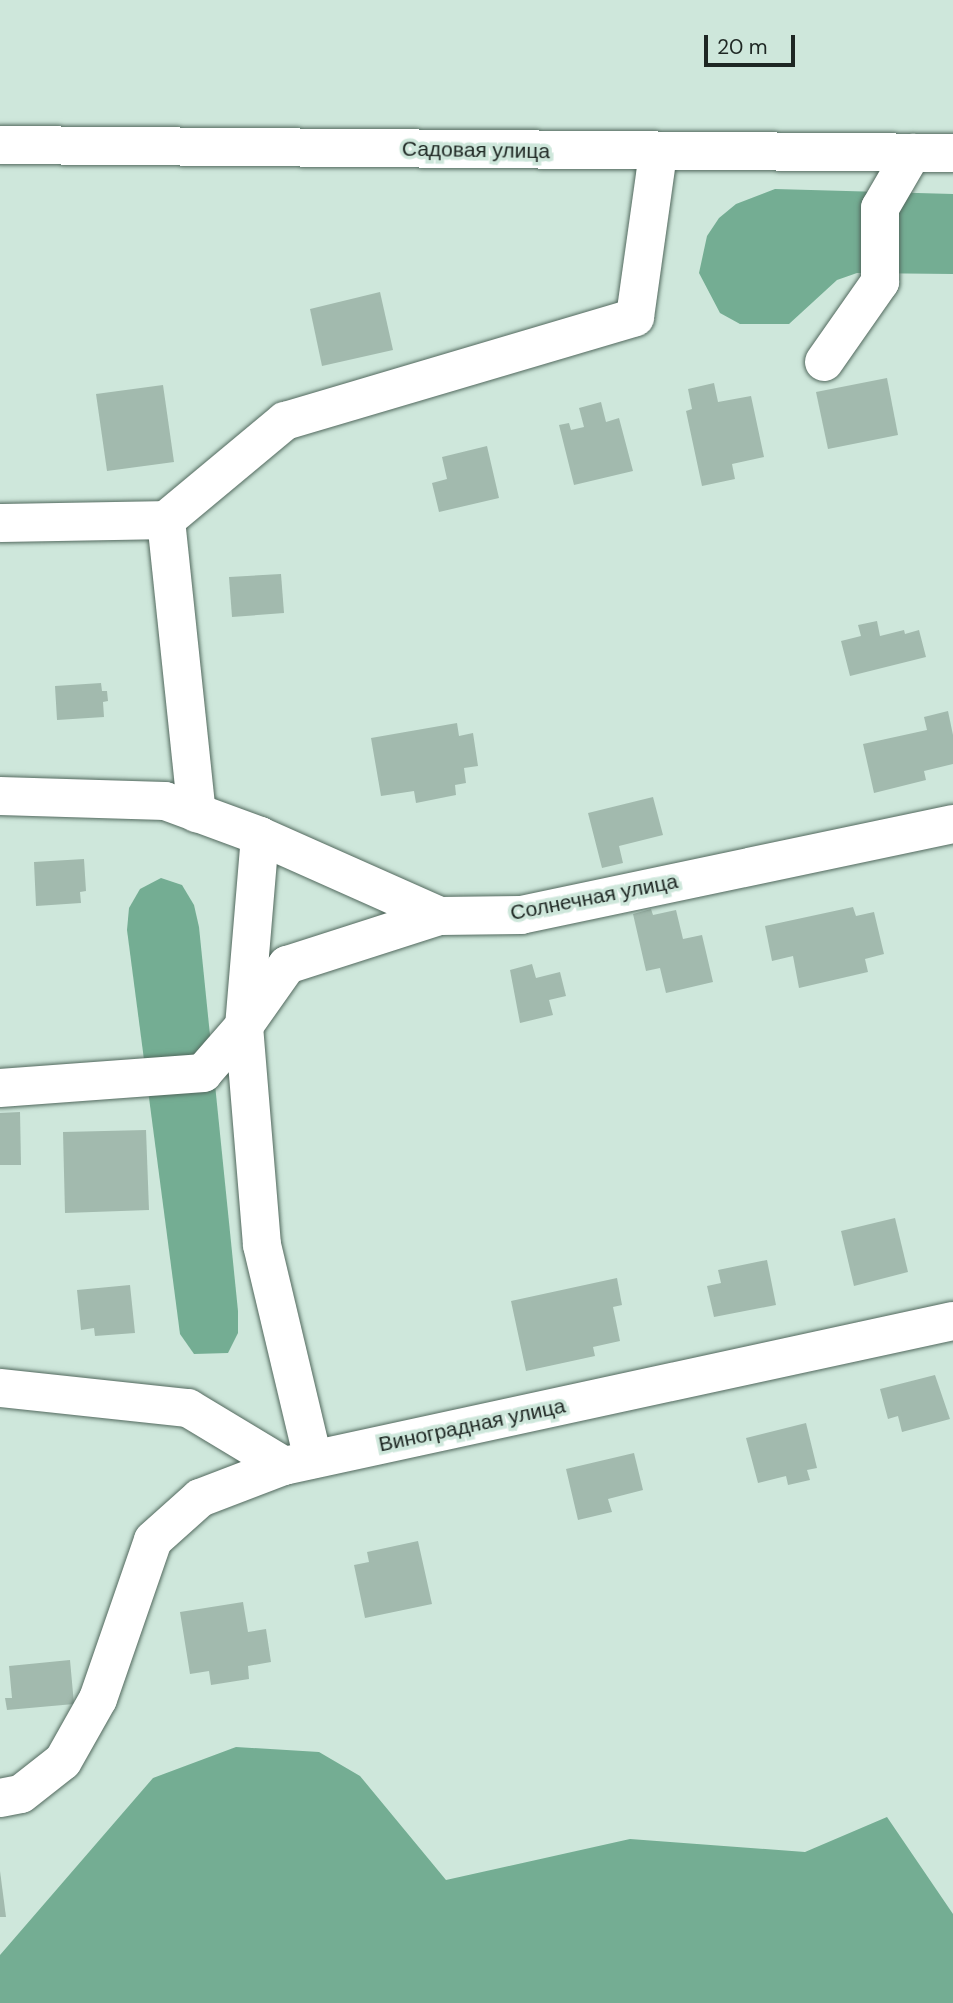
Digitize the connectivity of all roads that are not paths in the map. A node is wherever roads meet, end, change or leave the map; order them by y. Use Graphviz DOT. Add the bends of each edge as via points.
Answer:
graph roads {
  1 [pos="0,145"];
  2 [pos="658,153"];
  3 [pos="912,153"];
  4 [pos="953,153"];
  5 [pos="824,362"];
  6 [pos="166,520"];
  7 [pos="0,523"];
  8 [pos="0,796"];
  9 [pos="197,813"];
  10 [pos="953,824"];
  11 [pos="260,836"];
  12 [pos="440,916"];
  13 [pos="244,1026"];
  14 [pos="0,1088"];
  15 [pos="953,1321"];
  16 [pos="0,1388"];
  17 [pos="298,1463"];
  18 [pos="0,1798"];
  1 -- 2 [label="street, Садовая улица"];
  2 -- 3 [label="street, Садовая улица"];
  2 -- 6 [label="street" via="635,317 285,421"];
  3 -- 4 [label="street, Садовая улица"];
  3 -- 5 [label="street" via="880,208 880,282"];
  6 -- 7 [label="street"];
  6 -- 9 [label="street"];
  8 -- 9 [label="street, Солнечная улица" via="165,801"];
  9 -- 11 [label="street, Солнечная улица"];
  10 -- 12 [label="street, Солнечная улица" via="521,915"];
  11 -- 12 [label="street, Солнечная улица"];
  11 -- 13 [label="street"];
  12 -- 13 [label="street" via="287,965"];
  13 -- 14 [label="street" via="203,1073"];
  13 -- 17 [label="street" via="261,1245"];
  15 -- 17 [label="street, Виноградная улица"];
  16 -- 17 [label="street" via="188,1408"];
  17 -- 18 [label="street, Виноградная улица" via="200,1498 153,1540 98,1699 63,1761 21,1794"];
}
